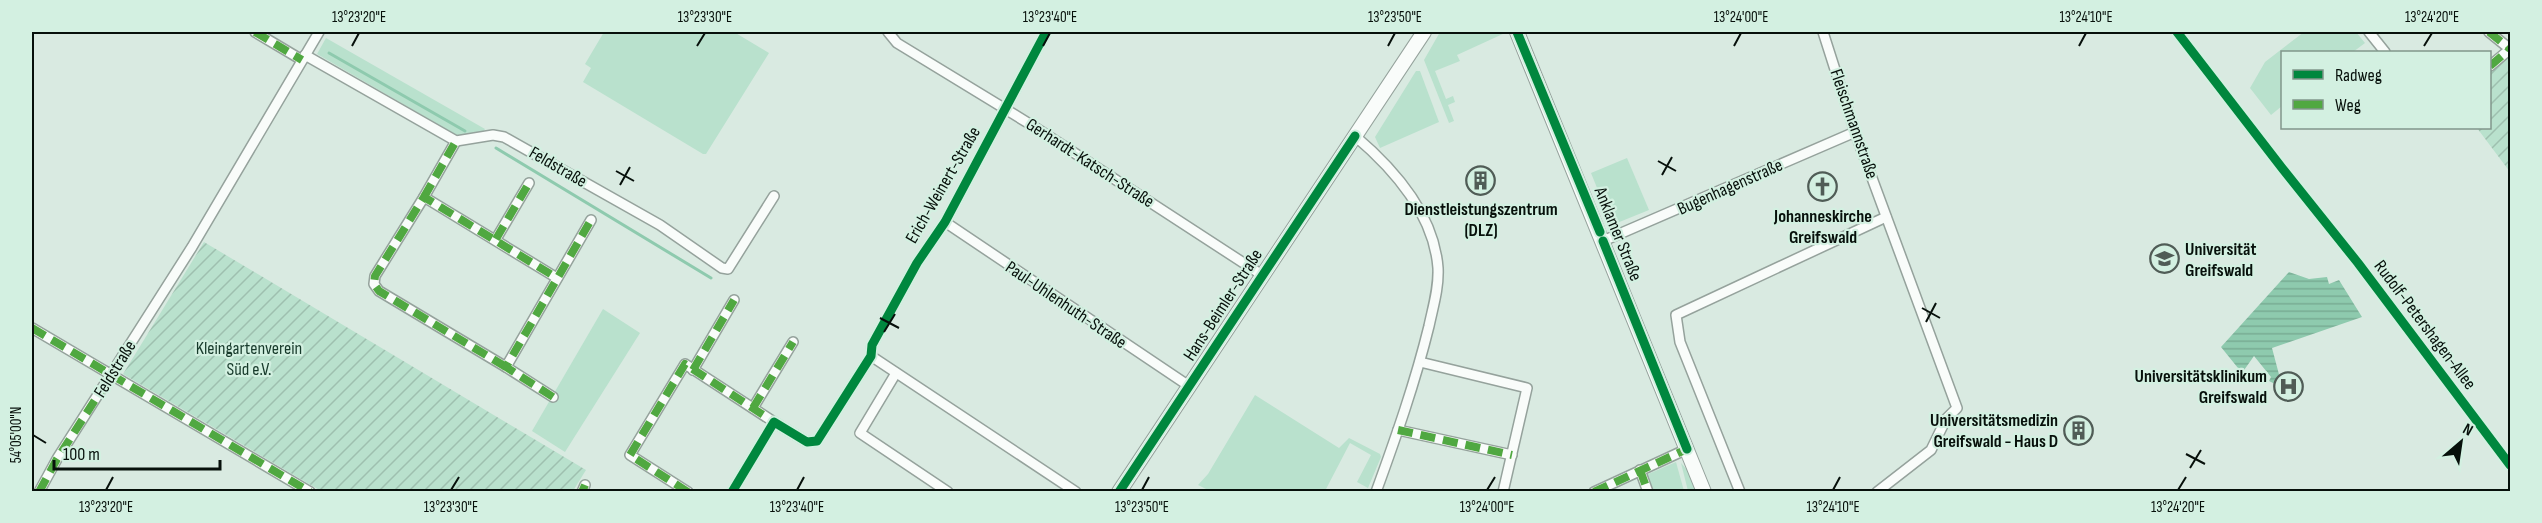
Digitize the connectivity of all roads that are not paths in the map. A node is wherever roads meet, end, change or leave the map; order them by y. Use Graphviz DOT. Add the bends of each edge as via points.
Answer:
graph roads {
  1 [pos="255,32"];
  2 [pos="319,32"];
  3 [pos="888,32"];
  4 [pos="1046,32"];
  5 [pos="1424,32"];
  6 [pos="1517,32"];
  7 [pos="1823,32"];
  8 [pos="2369,32"];
  9 [pos="2489,32"];
  10 [pos="2510,49"];
  11 [pos="2384,51"];
  12 [pos="303,57"];
  13 [pos="2491,65"];
  14 [pos="1004,109"];
  15 [pos="1855,132"];
  16 [pos="1355,136"];
  17 [pos="456,141"];
  18 [pos="529,183"];
  19 [pos="774,196"];
  20 [pos="424,197"];
  21 [pos="1886,217"];
  22 [pos="591,220"];
  23 [pos="945,222"];
  24 [pos="496,239"];
  25 [pos="1603,241"];
  26 [pos="1262,275"];
  27 [pos="557,278"];
  28 [pos="734,300"];
  29 [pos="32,328"];
  30 [pos="793,342"];
  31 [pos="871,356"];
  32 [pos="1420,362"];
  33 [pos="506,367"];
  34 [pos="693,370"];
  35 [pos="896,372"];
  36 [pos="112,375"];
  37 [pos="1189,386"];
  38 [pos="553,397"];
  39 [pos="753,408"];
  40 [pos="774,422"];
  41 [pos="1398,430"];
  42 [pos="1687,449"];
  43 [pos="1512,455"];
  44 [pos="1640,470"];
  45 [pos="39,492"];
  46 [pos="310,492"];
  47 [pos="688,492"];
  48 [pos="732,492"];
  49 [pos="948,492"];
  50 [pos="1076,492"];
  51 [pos="1119,492"];
  52 [pos="1376,492"];
  53 [pos="1503,492"];
  54 [pos="1594,492"];
  55 [pos="1648,492"];
  56 [pos="1704,492"];
  57 [pos="1740,492"];
  58 [pos="1877,492"];
  1 -- 12 [label="street"];
  2 -- 12 [label="street, Feldstraße"];
  3 -- 14 [label="street, Gerhardt-Katsch-Straße" via="897,43"];
  4 -- 14 [label="street, Erich-Weinert-Straße"];
  5 -- 16 [label="main road, Hans-Beimler-Straße"];
  6 -- 25 [label="main road, Anklamer Straße"];
  7 -- 15 [label="street, Fleischmannstraße"];
  8 -- 11 [label="street"];
  9 -- 10 [label="street"];
  10 -- 13 [label="street"];
  12 -- 17 [label="street"];
  12 -- 36 [label="street, Feldstraße" via="192,248"];
  14 -- 23 [label="street, Erich-Weinert-Straße"];
  14 -- 26 [label="street, Gerhardt-Katsch-Straße"];
  15 -- 21 [label="street, Fleischmannstraße"];
  15 -- 25 [label="street, Bugenhagenstraße"];
  16 -- 26 [label="main road, Hans-Beimler-Straße"];
  16 -- 32 [label="street" via="1393,171 1406,189 1434,248 1437,292"];
  17 -- 19 [label="street, Feldstraße" via="504,136 660,225 722,268 728,269"];
  17 -- 20 [label="street"];
  18 -- 24 [label="street"];
  20 -- 24 [label="street"];
  20 -- 33 [label="street" via="375,276 374,284"];
  21 -- 57 [label="street" via="1676,315 1680,342"];
  21 -- 58 [label="street, Fleischmannstraße" via="1957,408 1931,450"];
  22 -- 27 [label="street"];
  23 -- 31 [label="street, Erich-Weinert-Straße" via="917,263 872,345"];
  23 -- 37 [label="street, Paul-Uhlenhuth-Straße"];
  24 -- 27 [label="street"];
  25 -- 42 [label="main road, Anklamer Straße"];
  26 -- 37 [label="main road, Hans-Beimler-Straße"];
  27 -- 33 [label="street"];
  28 -- 34 [label="street"];
  29 -- 36 [label="street"];
  30 -- 39 [label="street"];
  31 -- 35 [label="street"];
  31 -- 40 [label="street, Erich-Weinert-Straße" via="817,441 807,442"];
  32 -- 41 [label="street"];
  32 -- 43 [label="street" via="1527,388"];
  33 -- 38 [label="street"];
  34 -- 39 [label="street"];
  34 -- 47 [label="street" via="685,364 630,455"];
  35 -- 49 [label="street" via="860,433"];
  35 -- 50 [label="street"];
  36 -- 45 [label="street, Feldstraße"];
  36 -- 46 [label="street"];
  37 -- 51 [label="main road, Hans-Beimler-Straße"];
  39 -- 40 [label="street"];
  40 -- 48 [label="street"];
  41 -- 43 [label="street"];
  41 -- 52 [label="street"];
  42 -- 44 [label="street"];
  42 -- 56 [label="main road, Anklamer Straße"];
  43 -- 53 [label="street"];
  44 -- 54 [label="street"];
  44 -- 55 [label="street"];
}
